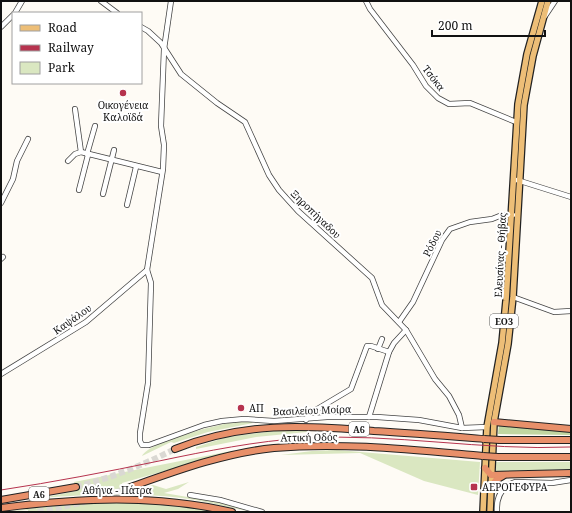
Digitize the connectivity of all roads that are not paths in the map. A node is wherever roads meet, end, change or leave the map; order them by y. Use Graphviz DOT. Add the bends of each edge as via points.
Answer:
graph roads {
  1 [pos="22,1"];
  2 [pos="101,1"];
  3 [pos="172,1"];
  4 [pos="366,1"];
  5 [pos="542,1"];
  6 [pos="548,1"];
  7 [pos="555,1"];
  8 [pos="16,12"];
  9 [pos="116,12"];
  10 [pos="12,17"];
  11 [pos="544,17"];
  12 [pos="1,27"];
  13 [pos="142,28"];
  14 [pos="164,49"];
  15 [pos="75,109"];
  16 [pos="516,122"];
  17 [pos="94,126"];
  18 [pos="28,139"];
  19 [pos="114,150"];
  20 [pos="80,152"];
  21 [pos="87,154"];
  22 [pos="68,161"];
  23 [pos="112,161"];
  24 [pos="136,167"];
  25 [pos="162,172"];
  26 [pos="516,180"];
  27 [pos="79,190"];
  28 [pos="104,194"];
  29 [pos="571,197"];
  30 [pos="1,203"];
  31 [pos="127,205"];
  32 [pos="514,215"];
  33 [pos="147,270"];
  34 [pos="513,297"];
  35 [pos="571,311"];
  36 [pos="399,322"];
  37 [pos="406,330"];
  38 [pos="382,338"];
  39 [pos="378,349"];
  40 [pos="389,352"];
  41 [pos="1,374"];
  42 [pos="369,417"];
  43 [pos="306,420"];
  44 [pos="494,422"];
  45 [pos="462,428"];
  46 [pos="487,428"];
  47 [pos="571,429"];
  48 [pos="571,440"];
  49 [pos="175,448"];
  50 [pos="571,457"];
  51 [pos="485,468"];
  52 [pos="571,472"];
  53 [pos="491,475"];
  54 [pos="504,475"];
  55 [pos="571,480"];
  56 [pos="76,487"];
  57 [pos="490,488"];
  58 [pos="125,489"];
  59 [pos="190,495"];
  60 [pos="1,500"];
  61 [pos="1,508"];
  62 [pos="232,512"];
  63 [pos="262,512"];
  64 [pos="483,512"];
  65 [pos="490,512"];
  66 [pos="497,512"];
  1 -- 8 [label="street"];
  2 -- 9 [label="street"];
  3 -- 14 [label="street"];
  4 -- 16 [label="street, Τσόκα" via="426,86 438,98 449,104 470,103"];
  5 -- 16 [label="main road, Ελευσίνας - Θήβας / ΕΟ3" via="524,65"];
  6 -- 11 [label="main road, Ελευσίνας - Θήβας / ΕΟ3"];
  7 -- 11 [label="street"];
  10 -- 12 [label="street"];
  11 -- 26 [label="main road, Ελευσίνας - Θήβας / ΕΟ3" via="526,90"];
  13 -- 14 [label="street, Ξηροπήγαδου" via="157,39"];
  14 -- 25 [label="street"];
  14 -- 36 [label="street, Ξηροπήγαδου" via="181,74 216,103 245,122 269,175 279,190 372,278 382,305"];
  15 -- 20 [label="street"];
  16 -- 26 [label="main road, Ελευσίνας - Θήβας / ΕΟ3"];
  17 -- 21 [label="street"];
  18 -- 30 [label="street"];
  19 -- 23 [label="street"];
  20 -- 21 [label="street"];
  20 -- 22 [label="street"];
  21 -- 23 [label="street"];
  21 -- 27 [label="street"];
  23 -- 24 [label="street"];
  23 -- 28 [label="street"];
  24 -- 25 [label="street"];
  24 -- 31 [label="street"];
  25 -- 33 [label="street"];
  26 -- 29 [label="street"];
  26 -- 32 [label="main road, Ελευσίνας - Θήβας / ΕΟ3"];
  32 -- 34 [label="main road, Ελευσίνας - Θήβας / ΕΟ3"];
  32 -- 36 [label="street, Ρόδου" via="470,222 450,229 442,240 413,302"];
  32 -- 46 [label="main road, Ελευσίνας - Θήβας / ΕΟ3" via="504,322"];
  33 -- 41 [label="street, Καψάλου" via="86,322"];
  33 -- 43 [label="street, Βασιλείου Μοίρα" via="151,283 148,383 140,433 142,445 149,445 222,421"];
  34 -- 35 [label="street" via="554,312"];
  34 -- 44 [label="main road, Ελευσίνας - Θήβας / ΕΟ3" via="508,344"];
  36 -- 37 [label="street, Ξηροπήγαδου"];
  37 -- 40 [label="street"];
  37 -- 45 [label="street, Ξηροπήγαδου" via="435,379 449,396 459,415"];
  38 -- 39 [label="street"];
  39 -- 40 [label="street"];
  39 -- 43 [label="street" via="366,346 350,390 314,411"];
  40 -- 42 [label="street"];
  42 -- 43 [label="street, Βασιλείου Μοίρα"];
  42 -- 45 [label="street, Βασιλείου Μοίρα" via="413,419"];
  44 -- 46 [label="main road"];
  44 -- 47 [label="highway"];
  44 -- 53 [label="main road, Ελευσίνας - Θήβας / ΕΟ3"];
  45 -- 46 [label="street, Βασιλείου Μοίρα"];
  46 -- 51 [label="main road, Ελευσίνας - Θήβας / ΕΟ3"];
  48 -- 49 [label="highway, Αττική Οδός / Α6, bridge" via="500,440 296,426 235,431"];
  50 -- 58 [label="highway, Αττική Οδός / Α6, bridge" via="498,457 306,446 273,448 211,460"];
  51 -- 53 [label="highway"];
  51 -- 64 [label="main road, Ελευσίνας - Θήβας / ΕΟ3"];
  52 -- 54 [label="highway"];
  53 -- 54 [label="highway"];
  53 -- 57 [label="main road, Ελευσίνας - Θήβας / ΕΟ3"];
  54 -- 57 [label="highway"];
  55 -- 66 [label="street" via="510,484 497,499"];
  56 -- 60 [label="highway, Α6"];
  57 -- 65 [label="main road, Ελευσίνας - Θήβας / ΕΟ3"];
  59 -- 63 [label="street" via="220,500"];
  61 -- 62 [label="highway, Αθήνα - Πάτρα" via="79,500 132,499 180,503"];
}
